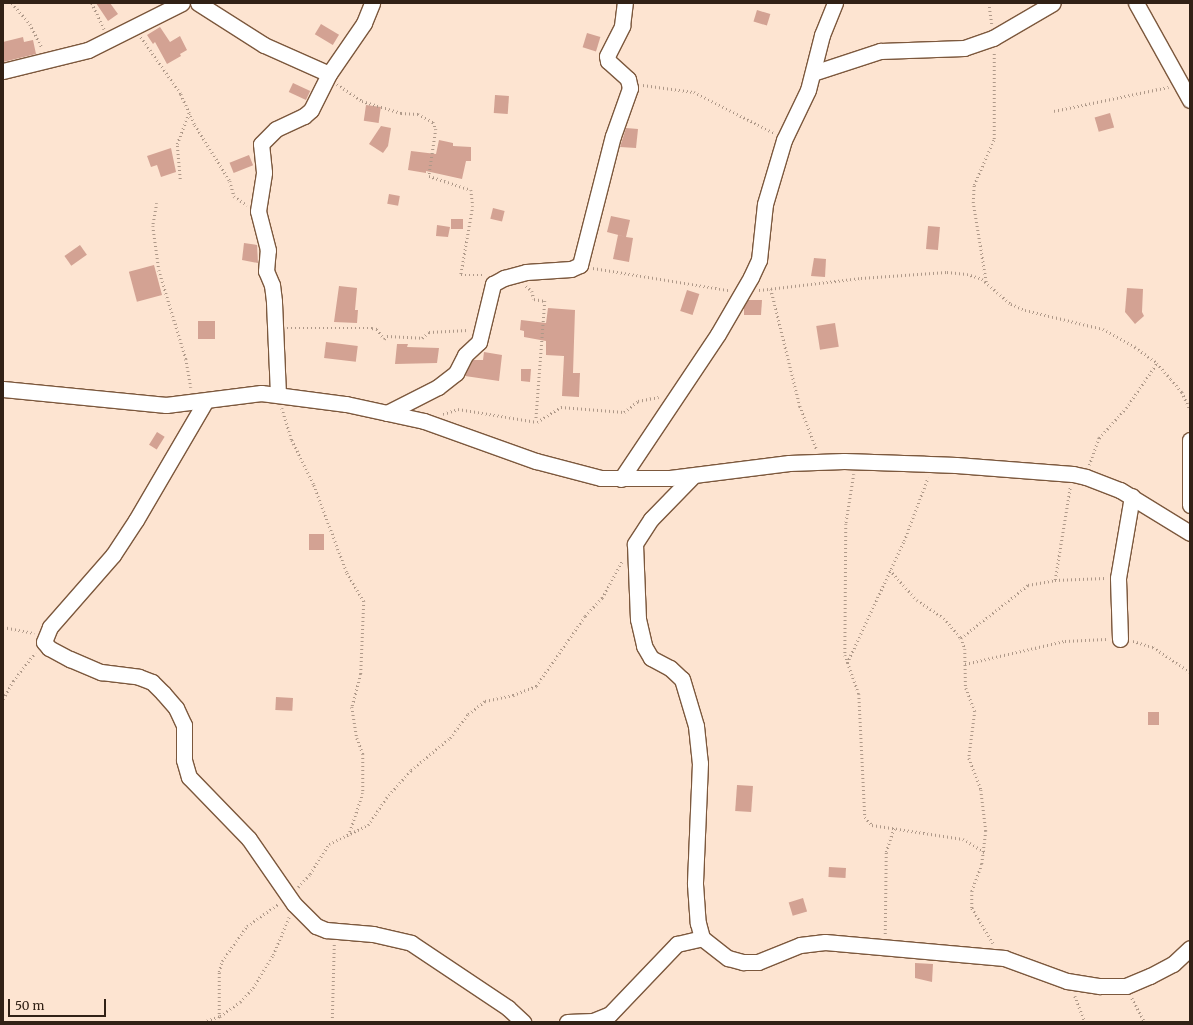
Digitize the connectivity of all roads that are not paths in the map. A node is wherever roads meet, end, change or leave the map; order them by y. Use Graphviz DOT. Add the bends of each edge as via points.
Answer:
graph roads {
  1 [pos="182,3"];
  2 [pos="198,3"];
  3 [pos="372,3"];
  4 [pos="625,3"];
  5 [pos="835,3"];
  6 [pos="1053,3"];
  7 [pos="1136,3"];
  8 [pos="3,71"];
  9 [pos="813,73"];
  10 [pos="328,78"];
  11 [pos="1190,100"];
  12 [pos="5,393"];
  13 [pos="278,394"];
  14 [pos="199,402"];
  15 [pos="387,413"];
  16 [pos="1190,440"];
  17 [pos="693,476"];
  18 [pos="621,479"];
  19 [pos="1132,496"];
  20 [pos="1190,504"];
  21 [pos="1190,533"];
  22 [pos="1120,639"];
  23 [pos="702,938"];
  24 [pos="1190,948"];
  25 [pos="523,1022"];
  26 [pos="567,1022"];
  1 -- 8 [label="street" via="88,50"];
  2 -- 10 [label="street" via="264,45"];
  3 -- 10 [label="street" via="364,23"];
  4 -- 15 [label="street" via="622,26 607,56 608,61 630,83 580,266 571,270 522,273 493,284 479,342 465,355 456,373 438,388"];
  5 -- 9 [label="street" via="822,35"];
  6 -- 9 [label="street" via="994,38 957,48 880,51"];
  7 -- 11 [label="street"];
  9 -- 18 [label="street" via="808,90 784,140 765,204 759,260 718,334"];
  10 -- 13 [label="street" via="311,110 276,129 261,144 264,172 258,211 268,250 266,271 272,285"];
  12 -- 14 [label="street" via="166,405"];
  13 -- 14 [label="street" via="261,393"];
  13 -- 15 [label="street"];
  14 -- 25 [label="street" via="136,520 112,555 73,599 45,639 49,648 101,672 139,677 152,682 163,693 176,708 184,725 184,760 190,777 249,839 292,900 316,926 334,931 373,934 411,943 508,1008"];
  15 -- 18 [label="street" via="440,426 567,471"];
  16 -- 20 [label="street"];
  17 -- 18 [label="street"];
  17 -- 19 [label="street" via="789,463 934,464 1079,476"];
  17 -- 23 [label="street" via="651,519 635,544 638,619 644,646 651,658 670,668 682,679 696,726 700,763 695,884 698,923"];
  19 -- 21 [label="street"];
  19 -- 22 [label="street" via="1118,578"];
  23 -- 24 [label="street" via="728,958 743,962 758,962 811,943 1004,958 1068,981 1100,986 1126,986 1173,964"];
  23 -- 26 [label="street" via="677,944 610,1014 593,1021"];
}
